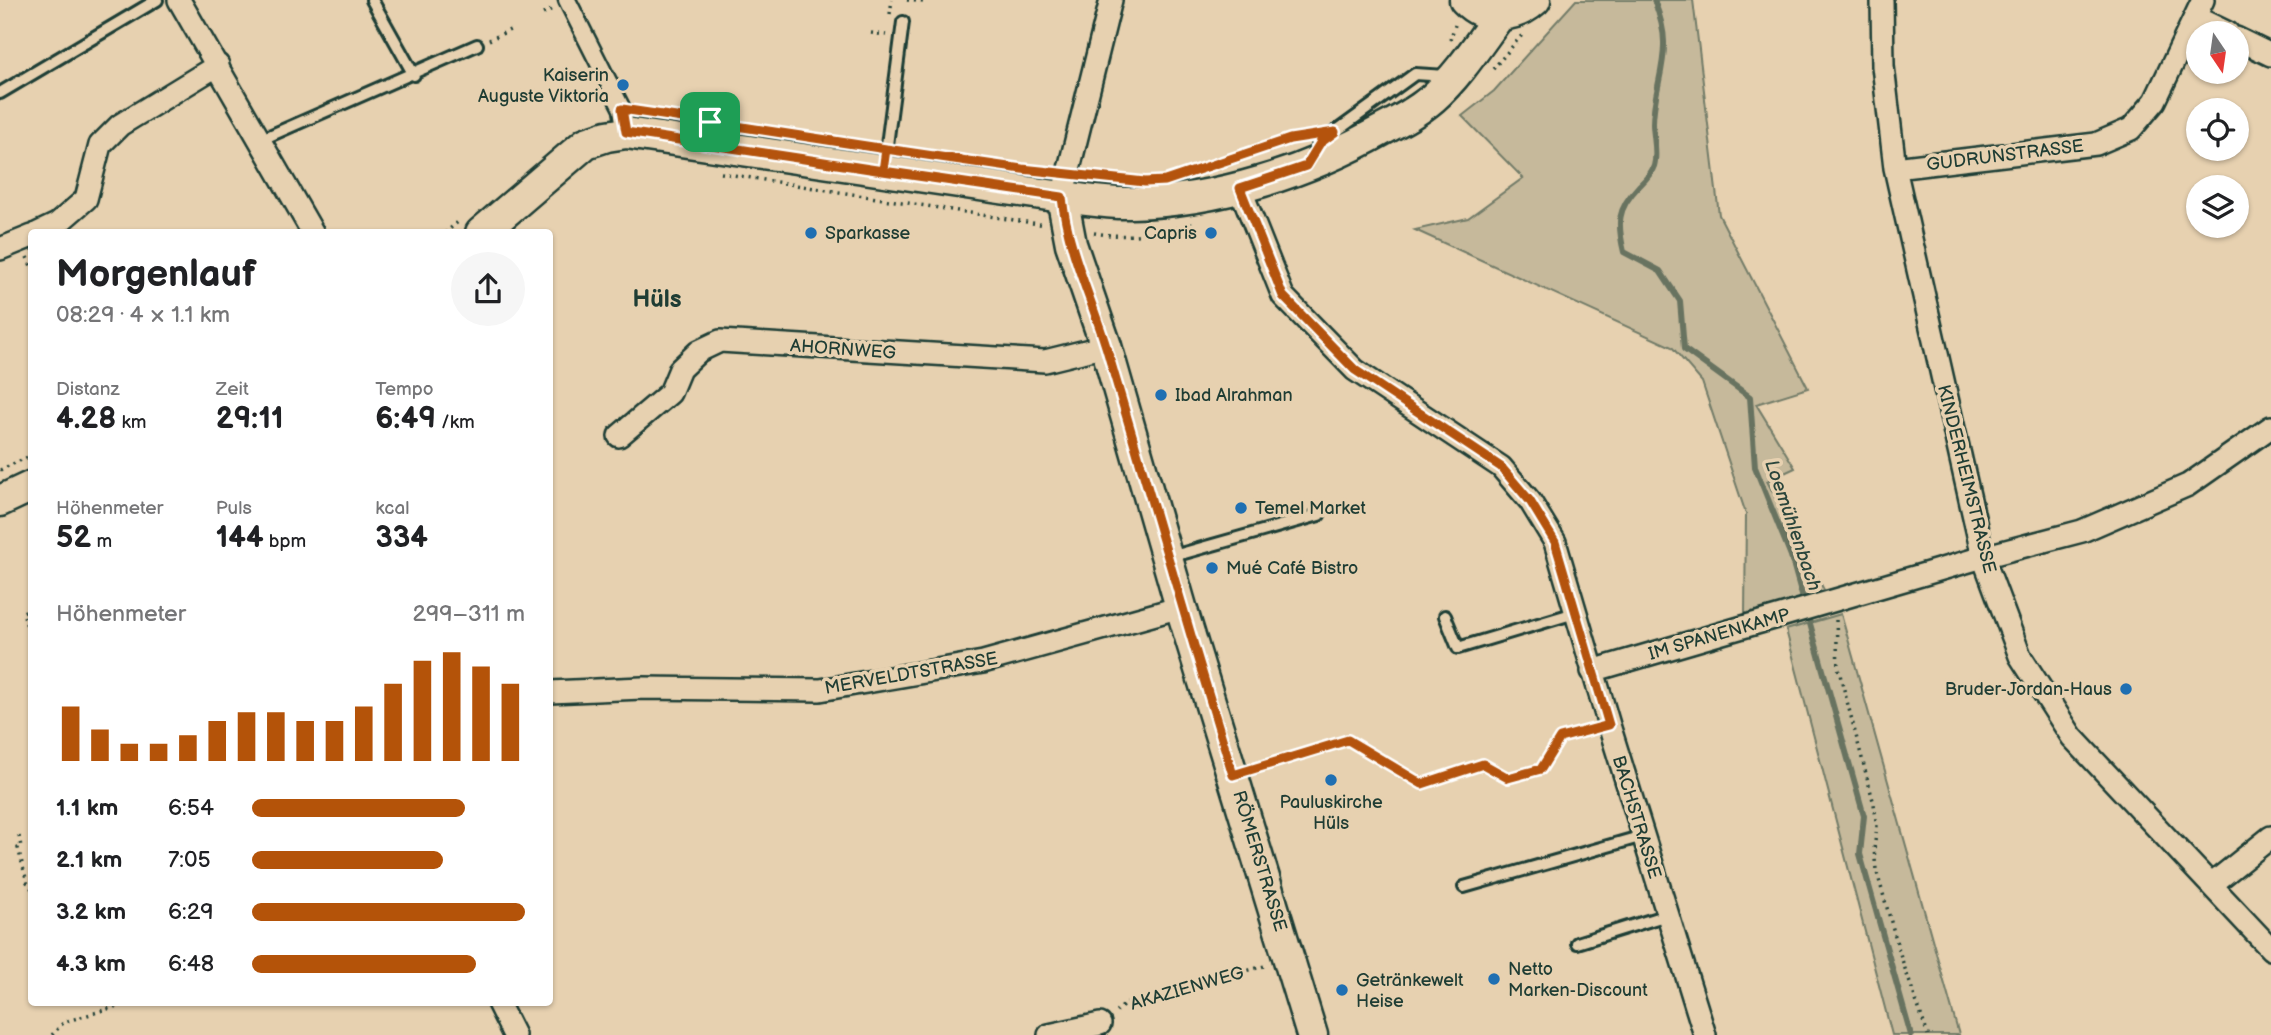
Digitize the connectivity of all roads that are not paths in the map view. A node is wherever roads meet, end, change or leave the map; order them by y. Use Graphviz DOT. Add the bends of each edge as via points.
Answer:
graph roads {
  1 [pos="157,0"];
  2 [pos="178,0"];
  3 [pos="372,0"];
  4 [pos="567,0"];
  5 [pos="1111,0"];
  6 [pos="1535,0"];
  7 [pos="1882,0"];
  8 [pos="2199,8"];
  9 [pos="1464,9"];
  10 [pos="1500,15"];
  11 [pos="2214,21"];
  12 [pos="903,22"];
  13 [pos="2249,44"];
  14 [pos="477,45"];
  15 [pos="2271,55"];
  16 [pos="218,65"];
  17 [pos="414,75"];
  18 [pos="1445,75"];
  19 [pos="0,93"];
  20 [pos="616,134"];
  21 [pos="260,141"];
  22 [pos="1306,166"];
  23 [pos="1895,168"];
  24 [pos="883,171"];
  25 [pos="1240,188"];
  26 [pos="1062,197"];
  27 [pos="473,224"];
  28 [pos="48,229"];
  29 [pos="311,229"];
  30 [pos="28,238"];
  31 [pos="0,249"];
  32 [pos="1106,346"];
  33 [pos="2271,427"];
  34 [pos="619,436"];
  35 [pos="28,488"];
  36 [pos="0,500"];
  37 [pos="1319,515"];
  38 [pos="1983,557"];
  39 [pos="1167,558"];
  40 [pos="1181,607"];
  41 [pos="1575,613"];
  42 [pos="1445,616"];
  43 [pos="1592,671"];
  44 [pos="553,692"];
  45 [pos="1643,836"];
  46 [pos="2271,837"];
  47 [pos="2211,886"];
  48 [pos="1464,887"];
  49 [pos="1667,915"];
  50 [pos="1577,943"];
  51 [pos="2271,949"];
  52 [pos="500,1006"];
  53 [pos="1100,1024"];
  54 [pos="514,1035"];
  55 [pos="1049,1035"];
  56 [pos="1312,1035"];
  57 [pos="1705,1035"];
  1 -- 19 [label="lane"];
  2 -- 16 [label="street"];
  3 -- 17 [label="lane"];
  4 -- 20 [label="street" via="622,109"];
  5 -- 26 [label="street, RÖMERSTRASSE"];
  6 -- 10 [label="main road" via="1515,13"];
  7 -- 23 [label="street, KINDERHEIMSTRASSE" via="1882,66"];
  8 -- 11 [label="street"];
  8 -- 23 [label="street, GUDRUNSTRASSE" via="2155,101 2131,129 2096,144"];
  9 -- 10 [label="main road"];
  9 -- 18 [label="main road"];
  10 -- 18 [label="main road"];
  12 -- 24 [label="lane"];
  13 -- 15 [label="street"];
  14 -- 17 [label="lane"];
  16 -- 21 [label="street"];
  16 -- 28 [label="street" via="120,125 100,145 86,199"];
  17 -- 21 [label="lane"];
  18 -- 22 [label="main road" via="1434,97 1414,113 1353,147"];
  18 -- 22 [label="lane" via="1415,74 1320,143"];
  20 -- 24 [label="main road"];
  20 -- 27 [label="main road" via="586,143"];
  21 -- 29 [label="street"];
  22 -- 25 [label="main road"];
  23 -- 38 [label="street, KINDERHEIMSTRASSE"];
  24 -- 26 [label="main road"];
  25 -- 26 [label="main road" via="1193,198 1129,203"];
  25 -- 41 [label="street, BACHSTRASSE" via="1283,296 1355,370 1501,467 1530,501 1555,542"];
  26 -- 32 [label="main road, RÖMERSTRASSE" via="1071,244"];
  30 -- 31 [label="street"];
  32 -- 34 [label="street, AHORNWEG" via="1045,361 720,341 699,351 680,369 670,393"];
  32 -- 39 [label="main road, RÖMERSTRASSE"];
  33 -- 38 [label="street, IM SPANENKAMP" via="2188,485 2082,531"];
  35 -- 36 [label="main road"];
  37 -- 39 [label="lane"];
  38 -- 43 [label="street, IM SPANENKAMP"];
  38 -- 47 [label="street, KINDERHEIMSTRASSE" via="2020,656 2072,737"];
  39 -- 40 [label="main road, RÖMERSTRASSE"];
  40 -- 44 [label="street, MERVELDTSTRASSE" via="983,662 820,690"];
  40 -- 56 [label="main road, RÖMERSTRASSE"];
  41 -- 42 [label="lane" via="1458,649"];
  41 -- 43 [label="street, BACHSTRASSE"];
  43 -- 45 [label="street, BACHSTRASSE"];
  45 -- 48 [label="lane"];
  45 -- 49 [label="street, BACHSTRASSE"];
  46 -- 47 [label="street"];
  47 -- 51 [label="street, KINDERHEIMSTRASSE"];
  49 -- 50 [label="lane"];
  49 -- 57 [label="street, BACHSTRASSE"];
  52 -- 54 [label="street"];
  53 -- 55 [label="street"];
}
